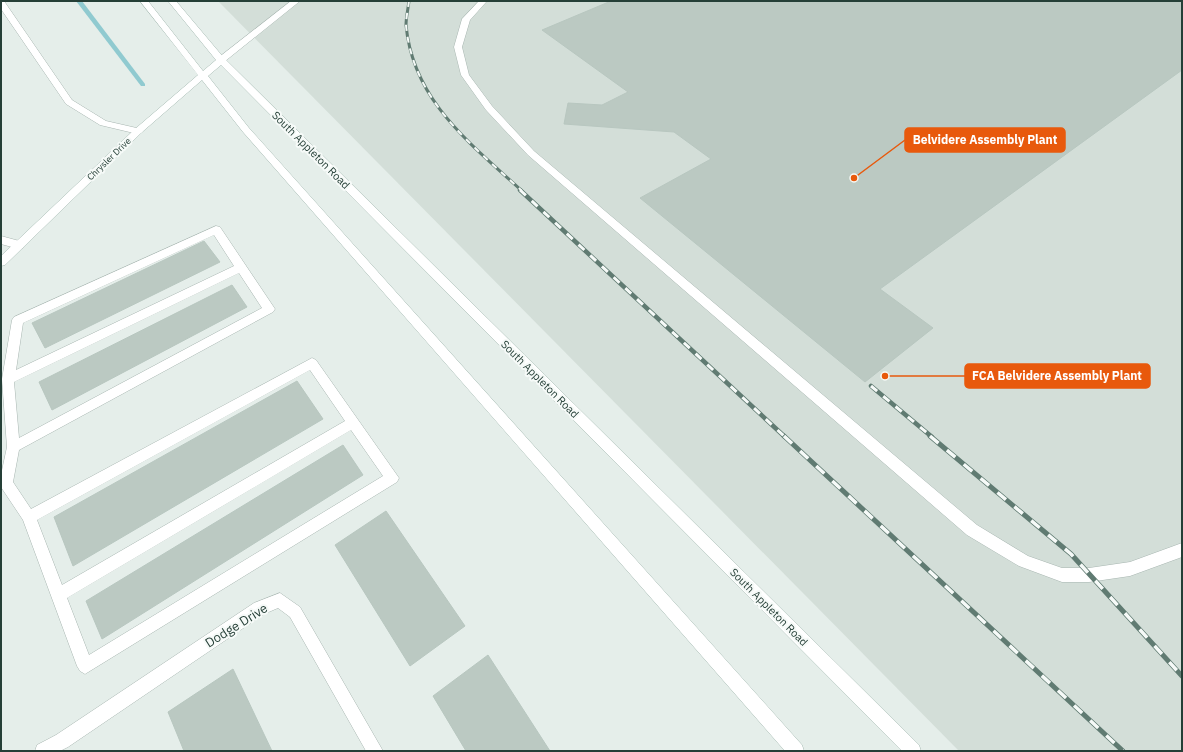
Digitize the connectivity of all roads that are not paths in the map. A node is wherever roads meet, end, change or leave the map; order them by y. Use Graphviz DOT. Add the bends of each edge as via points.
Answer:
graph roads {
  1 [pos="144,1"];
  2 [pos="172,1"];
  3 [pos="296,1"];
  4 [pos="483,1"];
  5 [pos="1,3"];
  6 [pos="221,60"];
  7 [pos="203,75"];
  8 [pos="138,131"];
  9 [pos="1,240"];
  10 [pos="19,245"];
  11 [pos="1,262"];
  12 [pos="241,267"];
  13 [pos="8,380"];
  14 [pos="354,422"];
  15 [pos="13,447"];
  16 [pos="4,485"];
  17 [pos="29,517"];
  18 [pos="1182,550"];
  19 [pos="59,596"];
  20 [pos="43,751"];
  21 [pos="375,751"];
  22 [pos="796,751"];
  23 [pos="913,751"];
  1 -- 7 [label="main road"];
  2 -- 6 [label="main road, South Appleton Road"];
  3 -- 6 [label="main road, Chrysler Drive"];
  4 -- 18 [label="main road" via="466,19 458,47 465,75 489,108 531,153 972,530 1024,561 1062,575 1090,575 1130,569"];
  5 -- 8 [label="main road" via="69,102 103,123"];
  6 -- 7 [label="main road, Chrysler Drive"];
  6 -- 23 [label="main road, South Appleton Road"];
  7 -- 8 [label="main road, Chrysler Drive"];
  7 -- 22 [label="main road" via="246,130"];
  8 -- 10 [label="main road, Chrysler Drive"];
  9 -- 10 [label="main road"];
  10 -- 11 [label="main road, Chrysler Drive"];
  12 -- 13 [label="main road"];
  12 -- 13 [label="main road" via="216,230 18,320"];
  12 -- 15 [label="main road" via="270,309"];
  13 -- 15 [label="main road"];
  14 -- 17 [label="main road" via="312,363"];
  14 -- 19 [label="main road"];
  14 -- 19 [label="main road" via="392,478 85,666"];
  15 -- 16 [label="main road"];
  16 -- 17 [label="main road"];
  17 -- 19 [label="main road"];
  20 -- 21 [label="main road, Dodge Drive" via="62,741 259,608 280,600 295,612"];
}
